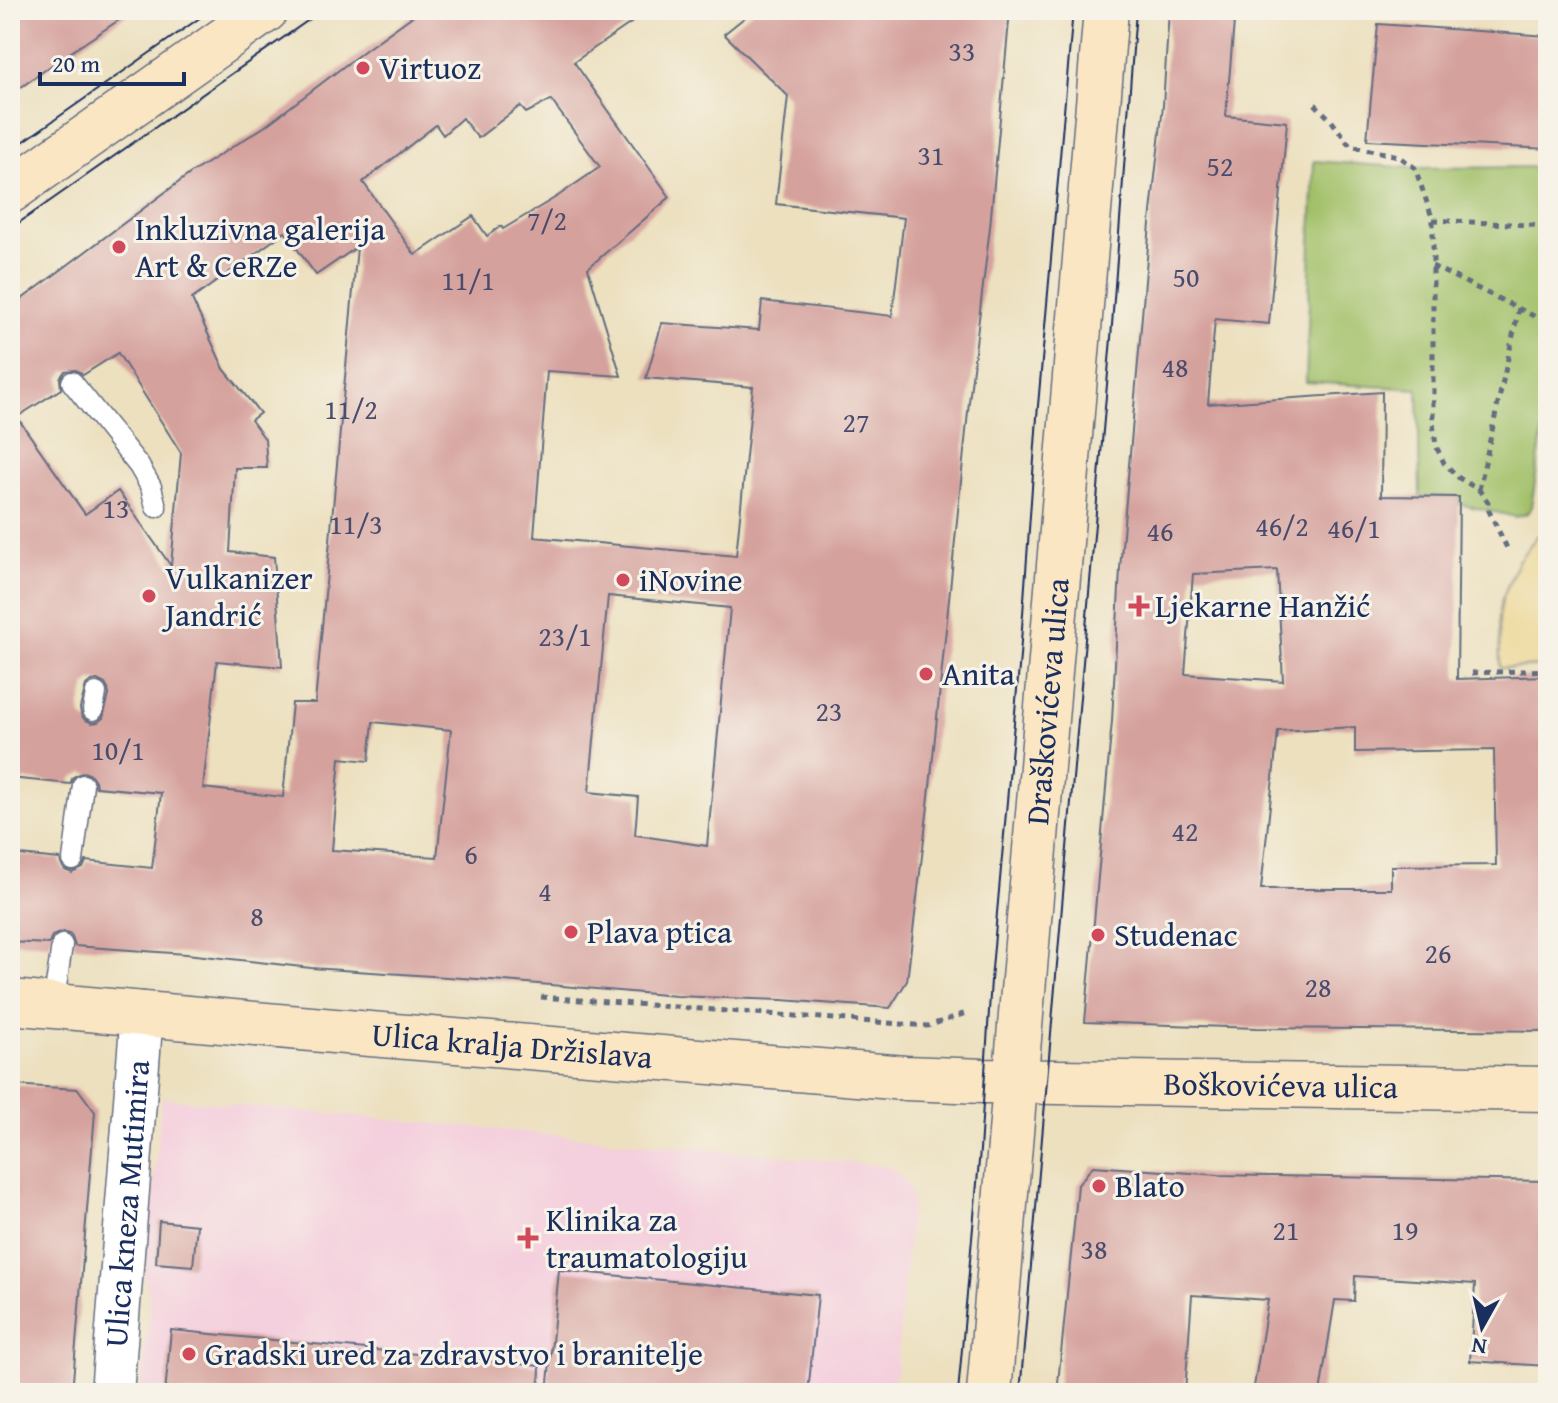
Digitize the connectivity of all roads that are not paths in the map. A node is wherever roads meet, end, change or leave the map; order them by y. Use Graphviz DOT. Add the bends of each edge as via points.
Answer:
graph roads {
  1 [pos="266,10"];
  2 [pos="1106,10"];
  3 [pos="10,191"];
  4 [pos="72,382"];
  5 [pos="156,507"];
  6 [pos="83,785"];
  7 [pos="73,860"];
  8 [pos="62,945"];
  9 [pos="10,1002"];
  10 [pos="53,1006"];
  11 [pos="142,1013"];
  12 [pos="1015,1081"];
  13 [pos="1548,1089"];
  14 [pos="112,1393"];
  15 [pos="989,1393"];
  1 -- 3 [label="main road"];
  2 -- 12 [label="main road, Draškovićeva ulica"];
  4 -- 5 [label="lane" via="139,466"];
  6 -- 7 [label="lane"];
  8 -- 10 [label="lane"];
  9 -- 10 [label="main road, Ulica kralja Držislava"];
  10 -- 11 [label="main road, Ulica kralja Držislava"];
  11 -- 12 [label="main road, Ulica kralja Držislava" via="905,1078"];
  11 -- 14 [label="street, Ulica kneza Mutimira"];
  12 -- 13 [label="main road, Boškovićeva ulica"];
  12 -- 15 [label="main road, Draškovićeva ulica"];
}
